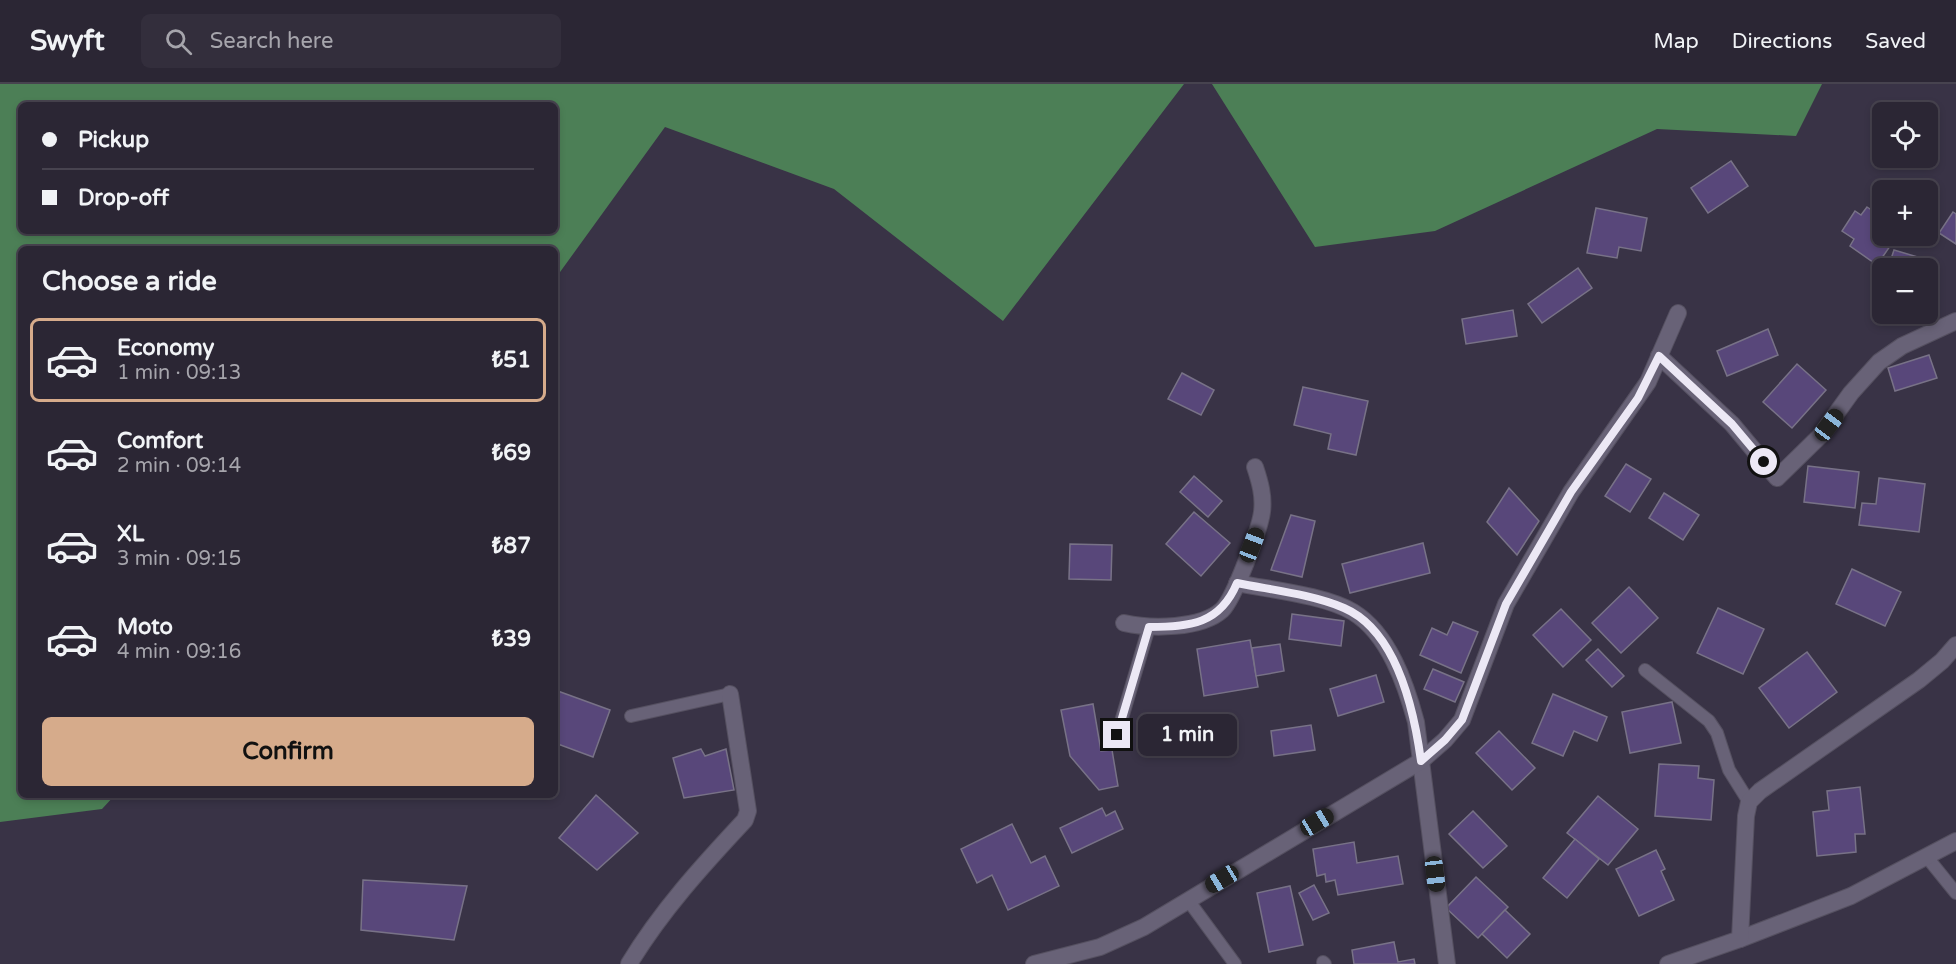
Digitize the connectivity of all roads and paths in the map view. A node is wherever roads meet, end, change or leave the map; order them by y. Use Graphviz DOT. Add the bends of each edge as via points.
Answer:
graph roads {
  1 [pos="1678,313"];
  2 [pos="1956,321"];
  3 [pos="1659,356"];
  4 [pos="1255,467"];
  5 [pos="1237,583"];
  6 [pos="1124,623"];
  7 [pos="1149,627"];
  8 [pos="1956,645"];
  9 [pos="1645,670"];
  10 [pos="730,694"];
  11 [pos="631,716"];
  12 [pos="1117,735"];
  13 [pos="1421,761"];
  14 [pos="1749,802"];
  15 [pos="1956,841"];
  16 [pos="1926,856"];
  17 [pos="1956,893"];
  18 [pos="1188,900"];
  19 [pos="1740,939"];
  20 [pos="629,964"];
  21 [pos="1034,964"];
  22 [pos="1234,964"];
  23 [pos="1447,964"];
  24 [pos="1668,964"];
  1 -- 3 [label="street"];
  2 -- 3 [label="street" via="1902,346 1879,362 1820,436 1777,478 1732,424"];
  3 -- 13 [label="street" via="1643,390 1571,492 1506,604 1462,720"];
  4 -- 5 [label="street" via="1262,492 1262,514"];
  5 -- 7 [label="street" via="1226,605 1215,615"];
  5 -- 13 [label="street" via="1342,607 1370,626 1404,683 1416,723"];
  6 -- 7 [label="street"];
  7 -- 12 [label="lane"];
  8 -- 14 [label="street" via="1919,680"];
  9 -- 14 [label="lane" via="1709,721 1718,733 1729,770"];
  10 -- 11 [label="lane"];
  10 -- 20 [label="street" via="748,811 745,820 654,924"];
  13 -- 18 [label="street"];
  13 -- 23 [label="street"];
  14 -- 19 [label="street"];
  15 -- 16 [label="street"];
  16 -- 17 [label="lane"];
  16 -- 19 [label="street" via="1851,896"];
  18 -- 21 [label="street" via="1120,939 1073,956"];
  18 -- 22 [label="lane"];
  19 -- 24 [label="street"];
}
